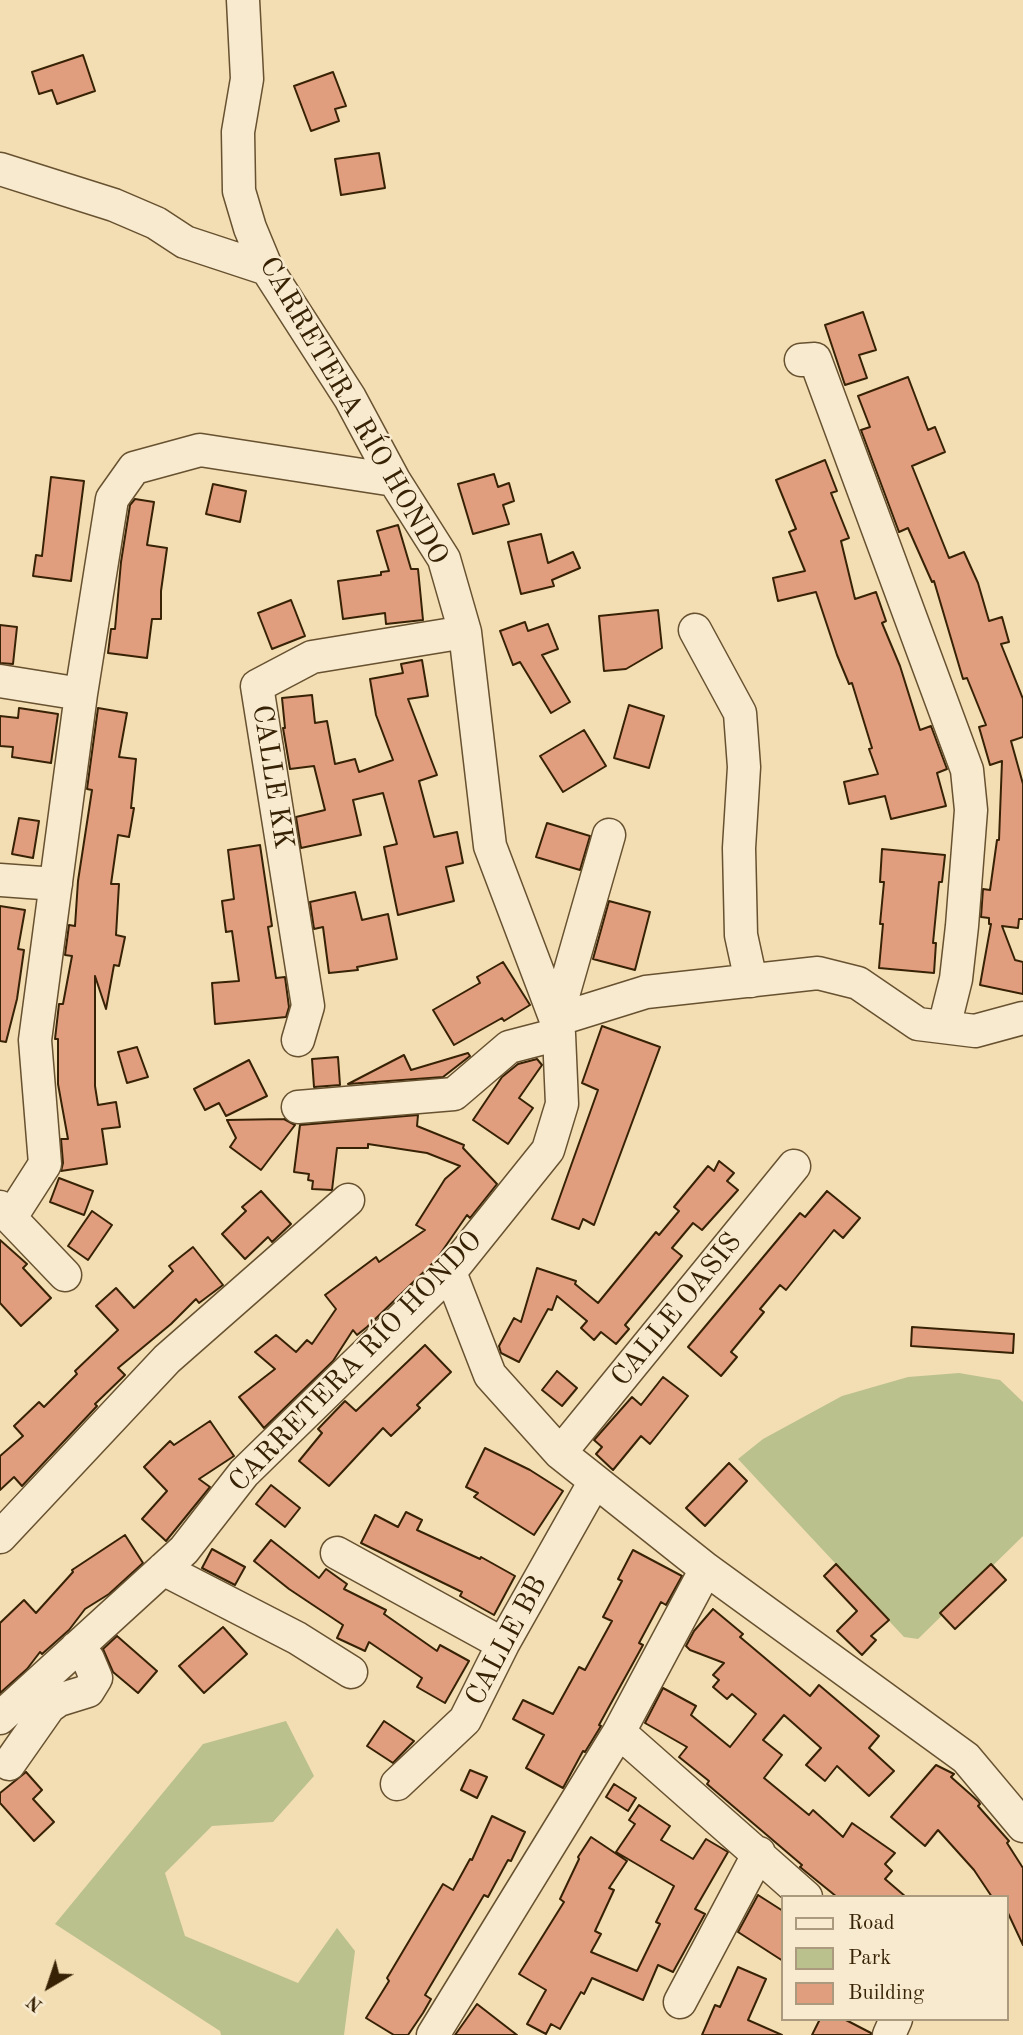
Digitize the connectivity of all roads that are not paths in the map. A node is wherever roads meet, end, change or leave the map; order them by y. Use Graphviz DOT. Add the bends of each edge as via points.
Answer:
graph roads {
  1 [pos="243,0"];
  2 [pos="0,169"];
  3 [pos="267,269"];
  4 [pos="801,360"];
  5 [pos="389,470"];
  6 [pos="695,630"];
  7 [pos="465,632"];
  8 [pos="0,681"];
  9 [pos="81,694"];
  10 [pos="609,835"];
  11 [pos="0,880"];
  12 [pos="56,884"];
  13 [pos="751,981"];
  14 [pos="1023,1017"];
  15 [pos="557,1027"];
  16 [pos="943,1027"];
  17 [pos="298,1040"];
  18 [pos="298,1107"];
  19 [pos="794,1166"];
  20 [pos="348,1200"];
  21 [pos="5,1212"];
  22 [pos="450,1272"];
  23 [pos="65,1275"];
  24 [pos="560,1453"];
  25 [pos="595,1481"];
  26 [pos="0,1537"];
  27 [pos="337,1553"];
  28 [pos="163,1569"];
  29 [pos="706,1569"];
  30 [pos="503,1644"];
  31 [pos="76,1648"];
  32 [pos="351,1672"];
  33 [pos="0,1718"];
  34 [pos="619,1732"];
  35 [pos="9,1764"];
  36 [pos="397,1784"];
  37 [pos="1023,1826"];
  38 [pos="758,1853"];
  39 [pos="804,1895"];
  40 [pos="680,2002"];
  41 [pos="433,2035"];
  1 -- 3 [label="street, CARRETERA RÍO HONDO" via="247,79 238,132 239,191"];
  2 -- 3 [label="street" via="114,205 156,223 185,243"];
  3 -- 5 [label="street, CARRETERA RÍO HONDO"];
  4 -- 16 [label="street" via="815,359 967,770 971,810 962,926 957,979"];
  5 -- 7 [label="street, CARRETERA RÍO HONDO" via="444,559"];
  5 -- 9 [label="street" via="200,450 134,468 112,499"];
  6 -- 13 [label="street" via="740,713 744,767 739,848 741,935"];
  7 -- 15 [label="street, CARRETERA RÍO HONDO" via="490,846"];
  7 -- 17 [label="street, CALLE KK" via="312,657 257,686 308,1006"];
  8 -- 9 [label="street"];
  9 -- 12 [label="street"];
  10 -- 15 [label="street"];
  11 -- 12 [label="street"];
  12 -- 21 [label="street" via="35,1040 45,1164"];
  13 -- 15 [label="street" via="646,992"];
  13 -- 16 [label="street" via="818,973 858,983 918,1024"];
  14 -- 16 [label="street" via="975,1031"];
  15 -- 18 [label="street" via="509,1047 454,1094"];
  15 -- 22 [label="street, CARRETERA RÍO HONDO" via="562,1104 548,1150"];
  19 -- 24 [label="street, CALLE OASIS"];
  20 -- 26 [label="street" via="167,1359"];
  21 -- 23 [label="street"];
  22 -- 24 [label="street" via="490,1375"];
  22 -- 28 [label="street, CARRETERA RÍO HONDO" via="244,1473 184,1550"];
  24 -- 25 [label="street"];
  25 -- 29 [label="street"];
  25 -- 30 [label="street, CALLE BB"];
  27 -- 30 [label="street"];
  28 -- 31 [label="street, CARRETERA RÍO HONDO"];
  28 -- 32 [label="street" via="297,1638"];
  29 -- 34 [label="street"];
  29 -- 37 [label="street" via="966,1758"];
  30 -- 36 [label="street, CALLE BB" via="465,1720"];
  31 -- 33 [label="street, CARRETERA RÍO HONDO"];
  31 -- 35 [label="street" via="96,1678 92,1685 88,1691 49,1707"];
  34 -- 38 [label="street"];
  34 -- 41 [label="street"];
  38 -- 39 [label="street"];
  38 -- 40 [label="street"];
}
